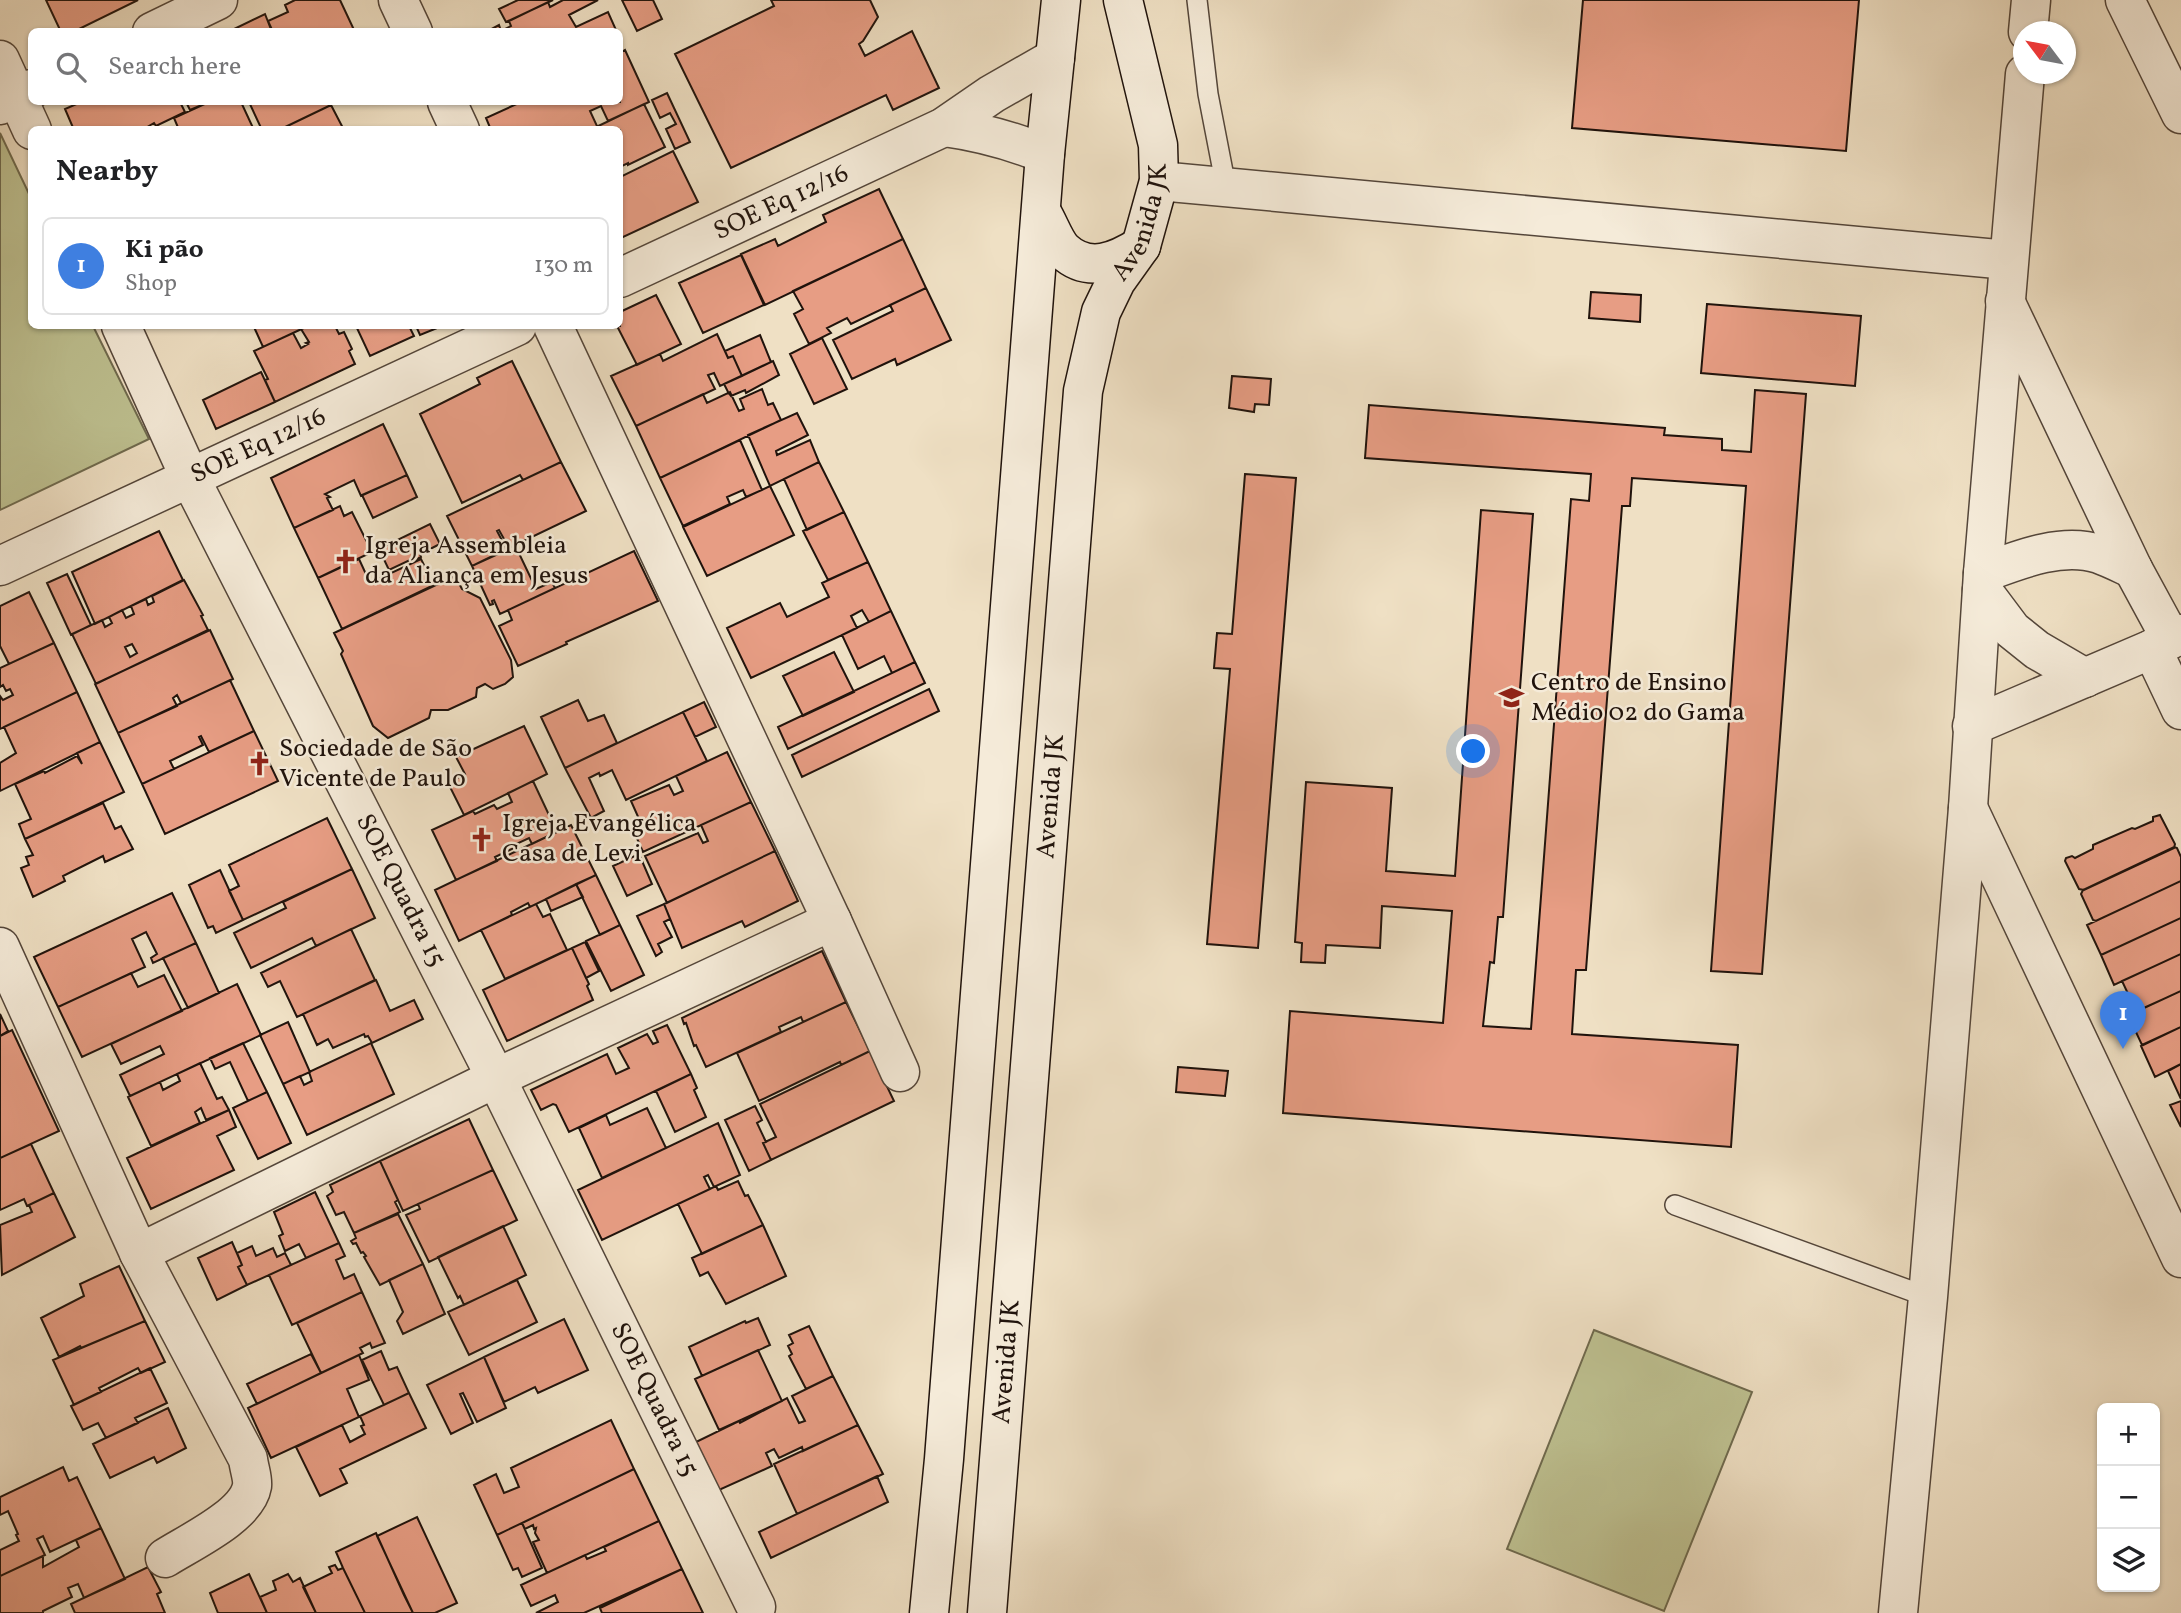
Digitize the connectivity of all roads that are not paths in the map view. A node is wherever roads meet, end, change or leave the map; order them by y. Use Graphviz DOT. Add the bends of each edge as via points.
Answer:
graph roads {
  1 [pos="218,0"];
  2 [pos="398,0"];
  3 [pos="1060,0"];
  4 [pos="1123,0"];
  5 [pos="1197,0"];
  6 [pos="2031,0"];
  7 [pos="2125,0"];
  8 [pos="2029,21"];
  9 [pos="160,28"];
  10 [pos="411,28"];
  11 [pos="1055,58"];
  12 [pos="0,60"];
  13 [pos="2024,84"];
  14 [pos="20,105"];
  15 [pos="448,105"];
  16 [pos="2181,114"];
  17 [pos="458,126"];
  18 [pos="944,127"];
  19 [pos="1045,154"];
  20 [pos="1159,181"];
  21 [pos="1226,187"];
  22 [pos="1042,212"];
  23 [pos="1141,246"];
  24 [pos="2008,260"];
  25 [pos="623,277"];
  26 [pos="2005,301"];
  27 [pos="122,329"];
  28 [pos="511,329"];
  29 [pos="554,329"];
  30 [pos="190,478"];
  31 [pos="0,566"];
  32 [pos="2133,569"];
  33 [pos="1982,582"];
  34 [pos="2168,641"];
  35 [pos="2085,678"];
  36 [pos="2181,710"];
  37 [pos="1972,726"];
  38 [pos="1968,808"];
  39 [pos="832,921"];
  40 [pos="0,947"];
  41 [pos="900,1072"];
  42 [pos="496,1078"];
  43 [pos="1675,1205"];
  44 [pos="139,1253"];
  45 [pos="2181,1258"];
  46 [pos="1928,1297"];
  47 [pos="165,1558"];
  48 [pos="756,1606"];
  49 [pos="929,1613"];
  50 [pos="987,1613"];
  51 [pos="1898,1613"];
  1 -- 9 [label="street"];
  2 -- 10 [label="street"];
  3 -- 11 [label="street, Avenida JK"];
  4 -- 20 [label="street, Avenida JK" via="1158,145"];
  5 -- 21 [label="lane" via="1208,94"];
  6 -- 8 [label="street"];
  7 -- 16 [label="street"];
  11 -- 18 [label="street, SOE Eq 12/16"];
  11 -- 19 [label="street, Avenida JK"];
  12 -- 14 [label="street"];
  13 -- 24 [label="street"];
  15 -- 17 [label="street"];
  18 -- 19 [label="street" via="1007,139"];
  18 -- 25 [label="street, SOE Eq 12/16"];
  19 -- 22 [label="street, Avenida JK"];
  20 -- 21 [label="street"];
  20 -- 23 [label="street, Avenida JK"];
  21 -- 24 [label="street"];
  22 -- 23 [label="street" via="1063,251 1082,262 1100,265"];
  22 -- 49 [label="street, Avenida JK"];
  23 -- 50 [label="street, Avenida JK" via="1101,312 1083,391"];
  24 -- 26 [label="street"];
  26 -- 32 [label="street"];
  26 -- 33 [label="street"];
  27 -- 30 [label="street, SOE Quadra 15"];
  28 -- 30 [label="street, SOE Eq 12/16"];
  29 -- 39 [label="street"];
  30 -- 31 [label="street, SOE Eq 12/16"];
  30 -- 42 [label="street, SOE Quadra 15"];
  32 -- 33 [label="street" via="2096,553 2061,551 2028,556"];
  32 -- 34 [label="street"];
  33 -- 35 [label="street" via="2012,630"];
  33 -- 37 [label="street"];
  34 -- 35 [label="street"];
  34 -- 36 [label="street"];
  35 -- 37 [label="street"];
  37 -- 38 [label="street"];
  38 -- 45 [label="street"];
  38 -- 46 [label="street"];
  39 -- 41 [label="street"];
  39 -- 42 [label="street"];
  40 -- 44 [label="street"];
  42 -- 44 [label="street"];
  42 -- 48 [label="street, SOE Quadra 15"];
  43 -- 46 [label="lane"];
  44 -- 47 [label="street" via="248,1459 252,1485 246,1503 232,1516"];
  46 -- 51 [label="street"];
}
